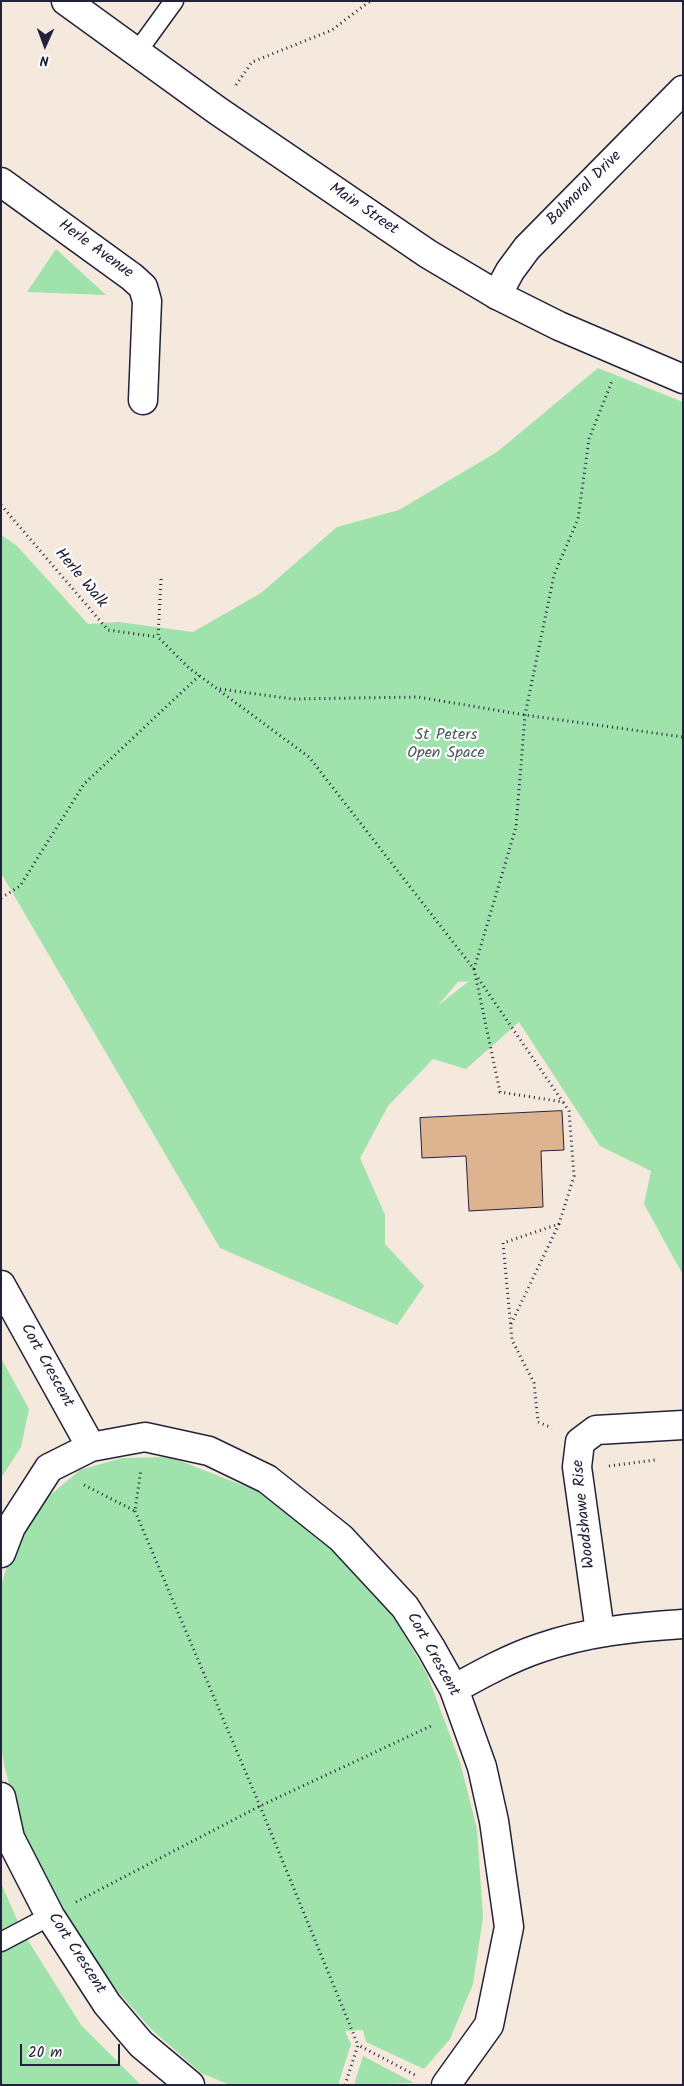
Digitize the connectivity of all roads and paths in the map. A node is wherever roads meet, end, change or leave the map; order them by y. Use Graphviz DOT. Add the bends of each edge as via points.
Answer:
graph roads {
  1 [pos="66,1"];
  2 [pos="174,1"];
  3 [pos="370,1"];
  4 [pos="137,52"];
  5 [pos="683,90"];
  6 [pos="218,111"];
  7 [pos="1,182"];
  8 [pos="498,296"];
  9 [pos="622,355"];
  10 [pos="683,380"];
  11 [pos="143,400"];
  12 [pos="1,505"];
  13 [pos="161,579"];
  14 [pos="158,636"];
  15 [pos="200,675"];
  16 [pos="220,689"];
  17 [pos="525,715"];
  18 [pos="683,737"];
  19 [pos="1,898"];
  20 [pos="474,969"];
  21 [pos="476,976"];
  22 [pos="563,1102"];
  23 [pos="559,1224"];
  24 [pos="1,1285"];
  25 [pos="511,1324"];
  26 [pos="683,1425"];
  27 [pos="145,1436"];
  28 [pos="580,1442"];
  29 [pos="91,1447"];
  30 [pos="664,1459"];
  31 [pos="49,1468"];
  32 [pos="607,1476"];
  33 [pos="135,1511"];
  34 [pos="1,1553"];
  35 [pos="683,1624"];
  36 [pos="600,1632"];
  37 [pos="458,1701"];
  38 [pos="1,1797"];
  39 [pos="260,1806"];
  40 [pos="50,1916"];
  41 [pos="1,1942"];
  42 [pos="358,2045"];
  43 [pos="435,2082"];
  44 [pos="190,2085"];
  45 [pos="345,2085"];
  1 -- 4 [label="street, Main Street"];
  2 -- 4 [label="lane"];
  3 -- 6 [label="path" via="332,30 252,62"];
  4 -- 6 [label="street, Main Street"];
  5 -- 8 [label="street, Balmoral Drive" via="526,248"];
  6 -- 8 [label="street, Main Street" via="428,254"];
  7 -- 11 [label="street, Herle Avenue" via="143,287 148,301"];
  8 -- 9 [label="street, Main Street"];
  9 -- 10 [label="street, Main Street"];
  9 -- 17 [label="path" via="589,439 578,520 554,575"];
  12 -- 14 [label="path, Herle Walk" via="108,630"];
  13 -- 14 [label="path"];
  14 -- 15 [label="path"];
  15 -- 16 [label="path"];
  15 -- 19 [label="path" via="84,784 20,886"];
  16 -- 17 [label="path" via="293,698 418,697"];
  16 -- 20 [label="path" via="309,757"];
  17 -- 18 [label="path"];
  17 -- 20 [label="path" via="516,828"];
  20 -- 21 [label="path"];
  21 -- 22 [label="path"];
  21 -- 22 [label="path" via="500,1092"];
  22 -- 23 [label="path" via="569,1111 574,1176"];
  23 -- 25 [label="path"];
  23 -- 25 [label="path" via="503,1243"];
  24 -- 29 [label="street, Cort Crescent"];
  25 -- 28 [label="path" via="512,1340 534,1383 538,1422"];
  26 -- 28 [label="street, Woodshawe Rise" via="596,1430"];
  27 -- 29 [label="street, Cort Crescent"];
  27 -- 33 [label="path"];
  27 -- 37 [label="street, Cort Crescent" via="209,1451 267,1479 342,1538 405,1607 431,1648"];
  28 -- 36 [label="street, Woodshawe Rise" via="577,1467"];
  29 -- 31 [label="street, Cort Crescent"];
  30 -- 32 [label="path" via="606,1466"];
  31 -- 33 [label="path"];
  31 -- 34 [label="street" via="11,1527"];
  33 -- 39 [label="path"];
  35 -- 36 [label="street"];
  36 -- 37 [label="street" via="540,1648 488,1670"];
  37 -- 39 [label="path"];
  37 -- 43 [label="street, Cort Crescent" via="484,1776 494,1821 509,1927 489,2025"];
  38 -- 40 [label="street, Cort Crescent" via="10,1838"];
  39 -- 40 [label="path"];
  39 -- 42 [label="path"];
  40 -- 41 [label="lane"];
  40 -- 44 [label="street, Cort Crescent" via="107,2004 141,2044"];
  42 -- 43 [label="path"];
  42 -- 45 [label="path"];
}
